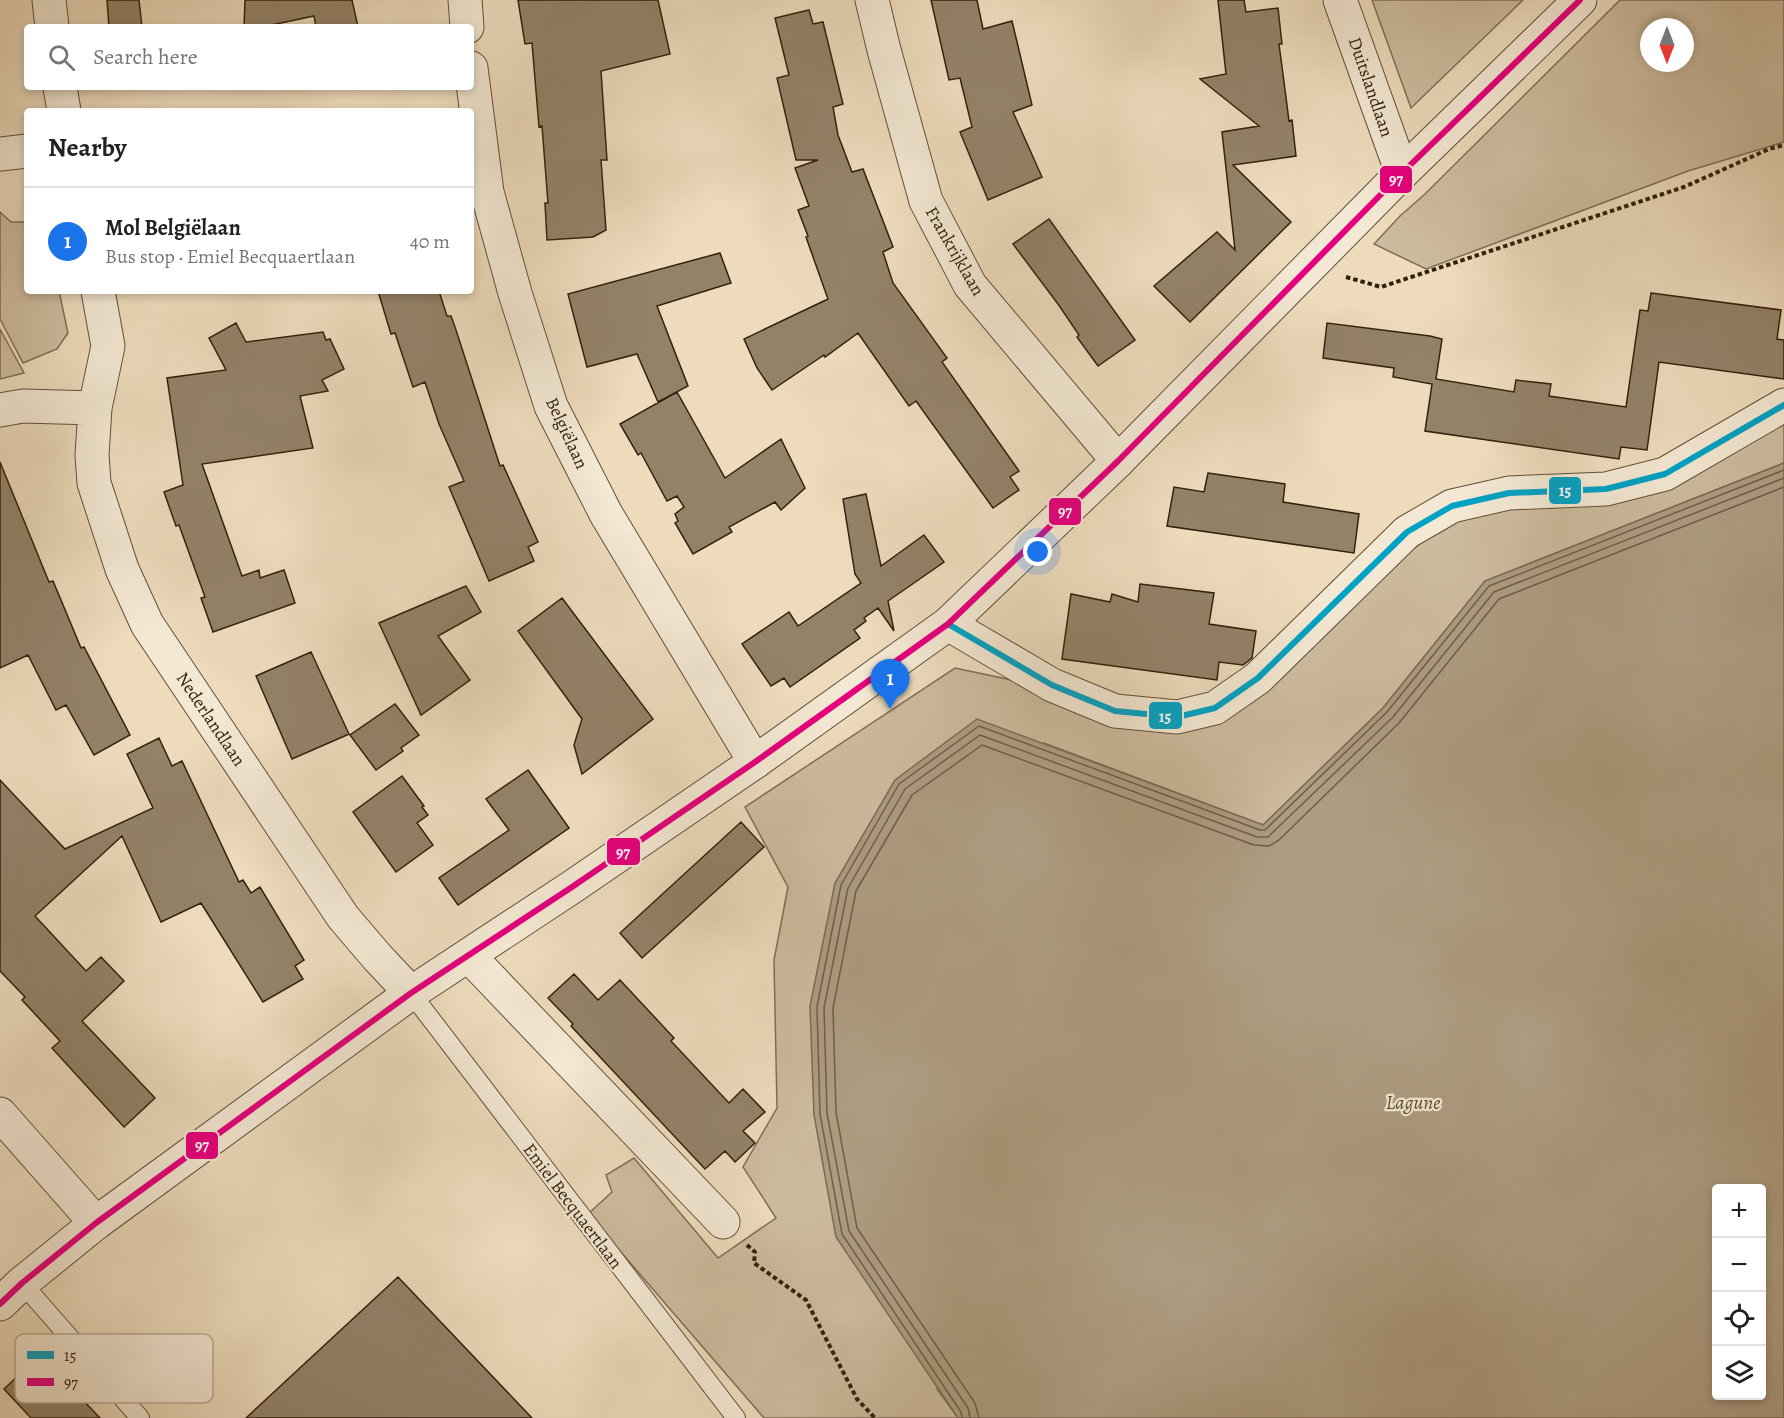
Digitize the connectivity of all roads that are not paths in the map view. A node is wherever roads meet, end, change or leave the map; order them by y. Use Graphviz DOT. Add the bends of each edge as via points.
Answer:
graph roads {
  1 [pos="49,0"];
  2 [pos="465,0"];
  3 [pos="872,0"];
  4 [pos="1340,0"];
  5 [pos="1580,0"];
  6 [pos="52,24"];
  7 [pos="467,24"];
  8 [pos="60,90"];
  9 [pos="474,90"];
  10 [pos="64,108"];
  11 [pos="24,152"];
  12 [pos="0,154"];
  13 [pos="1402,173"];
  14 [pos="99,294"];
  15 [pos="1784,405"];
  16 [pos="95,408"];
  17 [pos="0,410"];
  18 [pos="1118,460"];
  19 [pos="948,624"];
  20 [pos="755,762"];
  21 [pos="469,956"];
  22 [pos="411,993"];
  23 [pos="0,1114"];
  24 [pos="723,1222"];
  25 [pos="96,1223"];
  26 [pos="11,1294"];
  27 [pos="53,1334"];
  28 [pos="124,1403"];
  29 [pos="140,1418"];
  30 [pos="735,1418"];
  1 -- 6 [label="street"];
  2 -- 7 [label="street"];
  3 -- 18 [label="street, Frankrijklaan" via="926,201 970,285"];
  4 -- 13 [label="street, Duitslandlaan"];
  5 -- 13 [label="street"];
  8 -- 10 [label="street"];
  9 -- 20 [label="street, Belgiëlaan" via="487,192 551,406 606,514"];
  11 -- 12 [label="street"];
  13 -- 18 [label="street"];
  14 -- 16 [label="street, Nederlandlaan" via="108,346"];
  15 -- 19 [label="street" via="1665,474 1606,489 1509,493 1433,515 1407,532 1258,678 1215,708 1177,717 1115,711 1052,685"];
  16 -- 17 [label="street" via="23,406"];
  16 -- 22 [label="street, Nederlandlaan" via="94,483 122,569 147,624 343,917"];
  18 -- 19 [label="street"];
  19 -- 20 [label="street"];
  20 -- 21 [label="street"];
  21 -- 22 [label="street"];
  21 -- 24 [label="street"];
  22 -- 25 [label="street"];
  22 -- 30 [label="lane, Emiel Becquaertlaan"];
  23 -- 25 [label="street"];
  25 -- 26 [label="street"];
  26 -- 27 [label="lane"];
  28 -- 29 [label="lane"];
}
